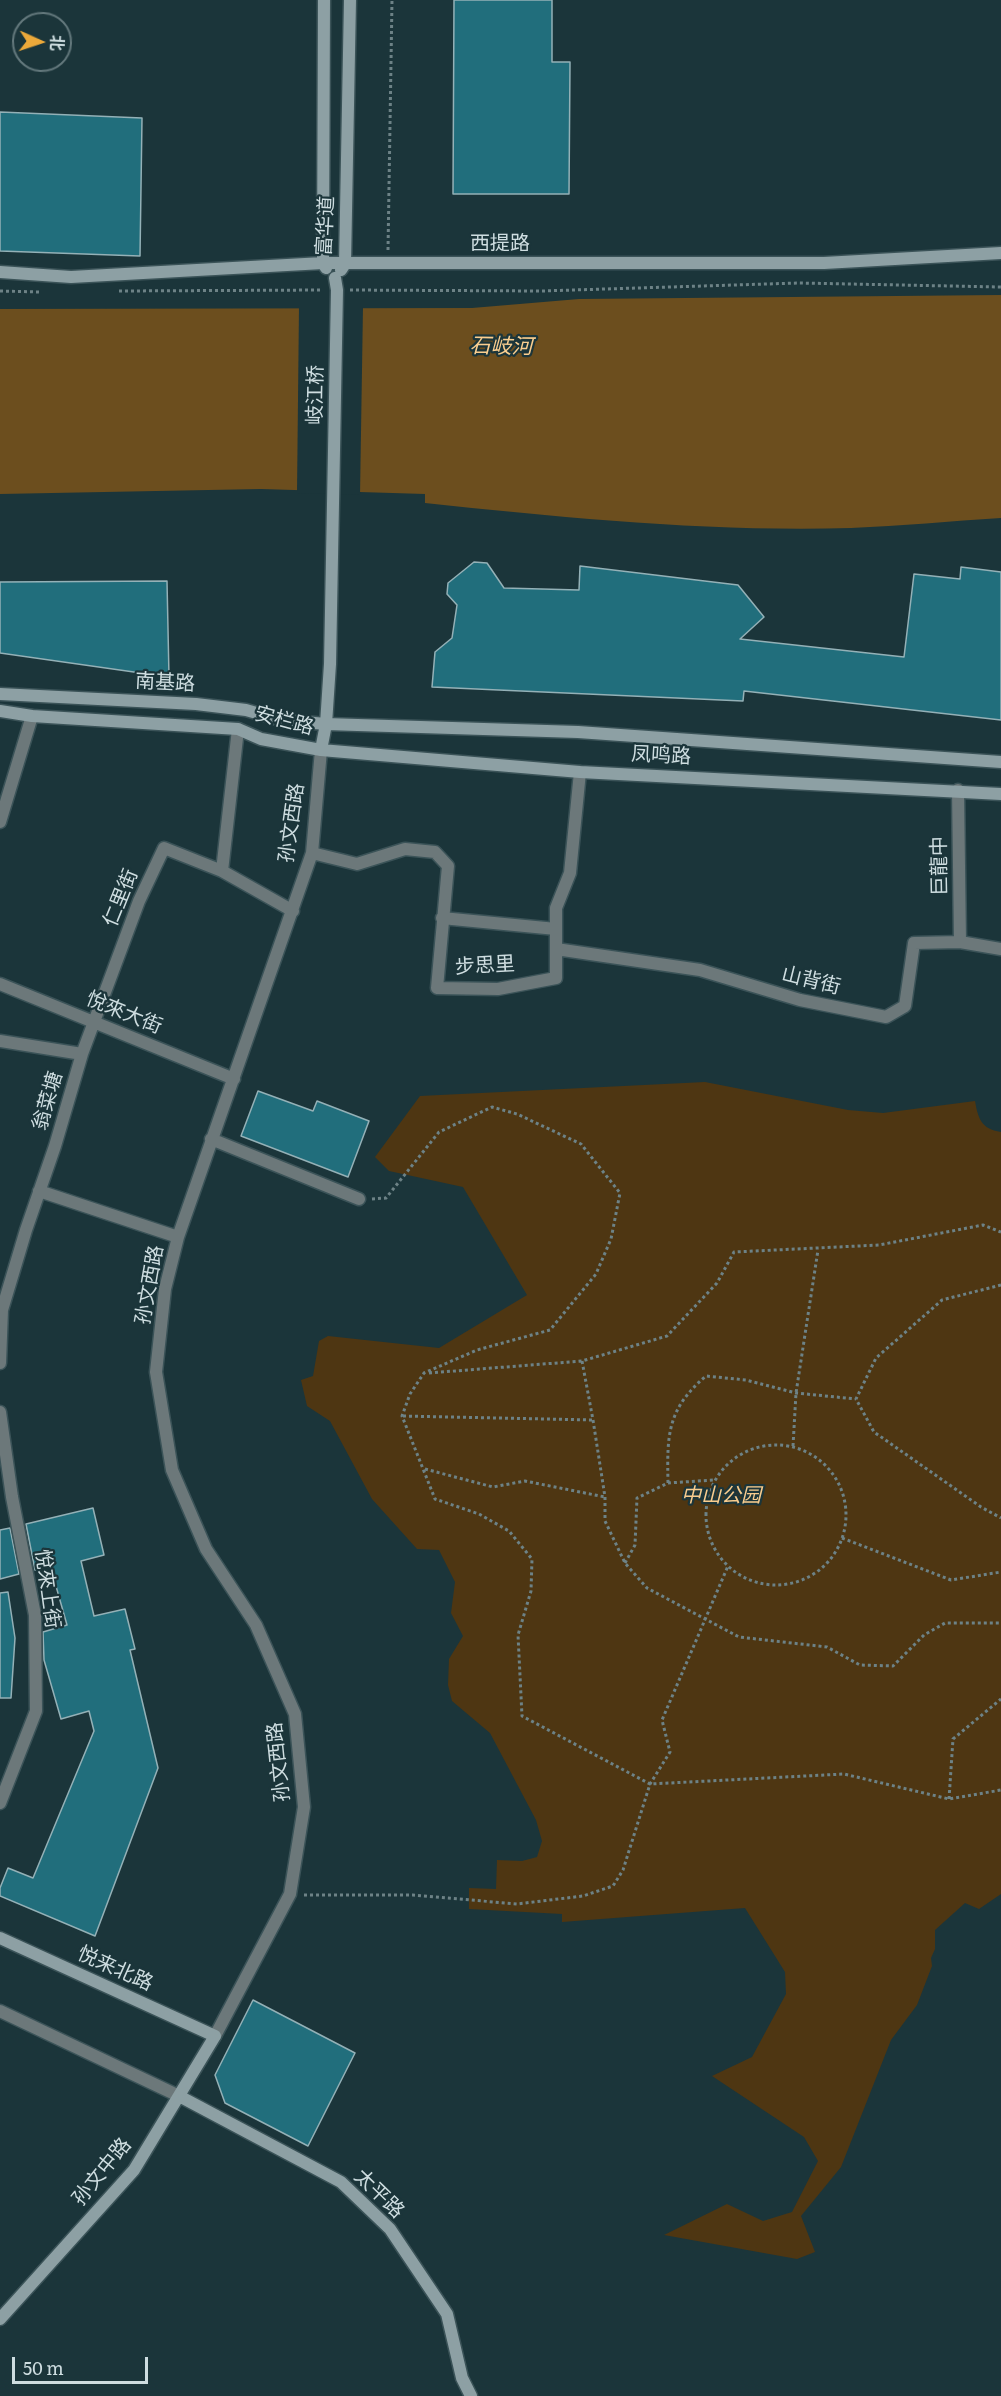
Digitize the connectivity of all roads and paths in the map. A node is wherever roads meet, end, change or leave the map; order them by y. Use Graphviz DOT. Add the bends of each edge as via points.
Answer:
graph roads {
  1 [pos="324,0"];
  2 [pos="350,0"];
  3 [pos="392,0"];
  4 [pos="1001,253"];
  5 [pos="322,263"];
  6 [pos="345,264"];
  7 [pos="388,264"];
  8 [pos="0,272"];
  9 [pos="1001,287"];
  10 [pos="336,288"];
  11 [pos="0,291"];
  12 [pos="52,291"];
  13 [pos="110,291"];
  14 [pos="333,513"];
  15 [pos="0,694"];
  16 [pos="0,711"];
  17 [pos="32,716"];
  18 [pos="326,724"];
  19 [pos="238,729"];
  20 [pos="321,750"];
  21 [pos="1001,762"];
  22 [pos="580,772"];
  23 [pos="958,790"];
  24 [pos="1001,794"];
  25 [pos="0,822"];
  26 [pos="312,853"];
  27 [pos="222,871"];
  28 [pos="293,911"];
  29 [pos="442,918"];
  30 [pos="556,929"];
  31 [pos="960,942"];
  32 [pos="556,949"];
  33 [pos="1001,949"];
  34 [pos="0,984"];
  35 [pos="94,1022"];
  36 [pos="0,1041"];
  37 [pos="82,1054"];
  38 [pos="234,1079"];
  39 [pos="212,1139"];
  40 [pos="39,1191"];
  41 [pos="359,1199"];
  42 [pos="1001,1232"];
  43 [pos="178,1238"];
  44 [pos="818,1250"];
  45 [pos="1001,1285"];
  46 [pos="582,1361"];
  47 [pos="0,1363"];
  48 [pos="424,1373"];
  49 [pos="796,1393"];
  50 [pos="856,1399"];
  51 [pos="0,1412"];
  52 [pos="402,1416"];
  53 [pos="593,1420"];
  54 [pos="793,1446"];
  55 [pos="424,1469"];
  56 [pos="714,1480"];
  57 [pos="668,1484"];
  58 [pos="6,1496"];
  59 [pos="604,1497"];
  60 [pos="1001,1518"];
  61 [pos="842,1538"];
  62 [pos="625,1563"];
  63 [pos="728,1566"];
  64 [pos="1001,1572"];
  65 [pos="704,1618"];
  66 [pos="1001,1623"];
  67 [pos="1001,1699"];
  68 [pos="650,1784"];
  69 [pos="1001,1790"];
  70 [pos="949,1799"];
  71 [pos="0,1803"];
  72 [pos="290,1894"];
  73 [pos="0,1938"];
  74 [pos="0,2011"];
  75 [pos="215,2036"];
  76 [pos="178,2096"];
  77 [pos="0,2319"];
  78 [pos="471,2396"];
  1 -- 5 [label="main road, 富华道"];
  2 -- 6 [label="main road, 富华道"];
  3 -- 7 [label="path"];
  4 -- 7 [label="main road, 西提路" via="824,263"];
  5 -- 6 [label="main road, 西提路"];
  5 -- 8 [label="main road, 西提路" via="71,277"];
  5 -- 10 [label="main road, 富华道"];
  6 -- 7 [label="main road, 西提路"];
  6 -- 10 [label="main road, 富华道"];
  9 -- 10 [label="path" via="800,283 541,291"];
  10 -- 13 [label="path"];
  10 -- 14 [label="main road, 岐江桥"];
  11 -- 12 [label="path"];
  14 -- 18 [label="main road, 孙文西路"];
  15 -- 18 [label="main road, 南基路" via="196,704"];
  16 -- 17 [label="main road, 南基路"];
  17 -- 19 [label="main road, 南基路"];
  17 -- 25 [label="street"];
  18 -- 20 [label="main road, 孙文西路"];
  18 -- 21 [label="main road, 凤鸣路" via="578,732"];
  19 -- 20 [label="main road, 安栏路" via="261,740"];
  19 -- 27 [label="street"];
  20 -- 22 [label="main road, 凤鸣路"];
  20 -- 26 [label="street, 孙文西路"];
  22 -- 23 [label="main road, 凤鸣路"];
  22 -- 30 [label="street, 步思里" via="570,873 556,908"];
  23 -- 24 [label="main road, 凤鸣路"];
  23 -- 31 [label="street, 巨龍中"];
  26 -- 28 [label="street, 孙文西路"];
  26 -- 29 [label="street, 步思里" via="357,864 405,849 435,852 448,866"];
  27 -- 28 [label="street, 仁里街"];
  27 -- 35 [label="street, 仁里街" via="164,848"];
  28 -- 38 [label="street, 孙文西路"];
  29 -- 30 [label="street"];
  29 -- 32 [label="street, 步思里" via="437,987 498,989 556,978"];
  30 -- 32 [label="street, 步思里"];
  31 -- 32 [label="street, 山背街" via="914,943 905,1006 886,1017 800,1000 700,970"];
  31 -- 33 [label="street, 山背街"];
  34 -- 35 [label="street, 悅來大街"];
  35 -- 37 [label="street, 翁菜塘"];
  35 -- 38 [label="street, 悅來大街"];
  36 -- 37 [label="street"];
  37 -- 40 [label="street, 翁菜塘"];
  38 -- 39 [label="street, 孙文西路"];
  39 -- 41 [label="street"];
  39 -- 43 [label="street, 孙文西路"];
  40 -- 43 [label="street"];
  40 -- 47 [label="street" via="2,1310"];
  41 -- 48 [label="path" via="386,1198 439,1132 492,1107 517,1114 581,1144 620,1193 611,1239 596,1274 550,1330 477,1350"];
  42 -- 44 [label="path" via="983,1225 879,1245"];
  43 -- 72 [label="street, 孙文西路" via="165,1289 156,1372 172,1470 206,1549 256,1625 295,1714 304,1807"];
  44 -- 46 [label="path" via="734,1252 717,1283 667,1336"];
  44 -- 49 [label="path"];
  45 -- 50 [label="path" via="942,1300 876,1358"];
  46 -- 48 [label="path"];
  46 -- 53 [label="path"];
  48 -- 52 [label="path"];
  49 -- 50 [label="path"];
  49 -- 54 [label="path"];
  49 -- 57 [label="path" via="746,1380 706,1376 685,1394 667,1437"];
  50 -- 60 [label="path" via="874,1432"];
  51 -- 58 [label="street, 悅來上街"];
  52 -- 53 [label="path"];
  52 -- 55 [label="path"];
  53 -- 59 [label="path"];
  54 -- 56 [label="path" via="771,1444 748,1449 729,1462"];
  54 -- 61 [label="path" via="815,1456 832,1472 842,1492 846,1515"];
  55 -- 59 [label="path" via="493,1487 525,1481"];
  55 -- 68 [label="path" via="435,1499 479,1514 509,1531 532,1559 531,1591 518,1635 522,1716"];
  56 -- 57 [label="path"];
  56 -- 63 [label="path" via="706,1502 706,1526 714,1548"];
  57 -- 62 [label="path" via="637,1497 635,1545"];
  58 -- 71 [label="street, 悅來上街" via="35,1615 36,1711"];
  59 -- 62 [label="path" via="605,1521"];
  61 -- 63 [label="path" via="831,1558 814,1574 793,1583 770,1585 747,1579"];
  61 -- 64 [label="path" via="951,1580"];
  62 -- 65 [label="path" via="647,1588"];
  63 -- 65 [label="path"];
  65 -- 66 [label="path" via="739,1637 827,1647 860,1665 893,1666 924,1635 945,1623"];
  65 -- 68 [label="path" via="662,1720 670,1752"];
  67 -- 70 [label="path" via="953,1739"];
  68 -- 70 [label="path" via="844,1774"];
  68 -- 72 [label="path" via="623,1870 613,1886 583,1896 517,1904 413,1895"];
  69 -- 70 [label="path"];
  72 -- 75 [label="street, 孙文西路"];
  73 -- 75 [label="main road, 悦来北路"];
  74 -- 76 [label="street"];
  75 -- 76 [label="main road, 孙文中路"];
  76 -- 77 [label="main road, 孙文中路" via="134,2170"];
  76 -- 78 [label="main road, 太平路" via="340,2182 390,2229 447,2314 462,2378"];
}
